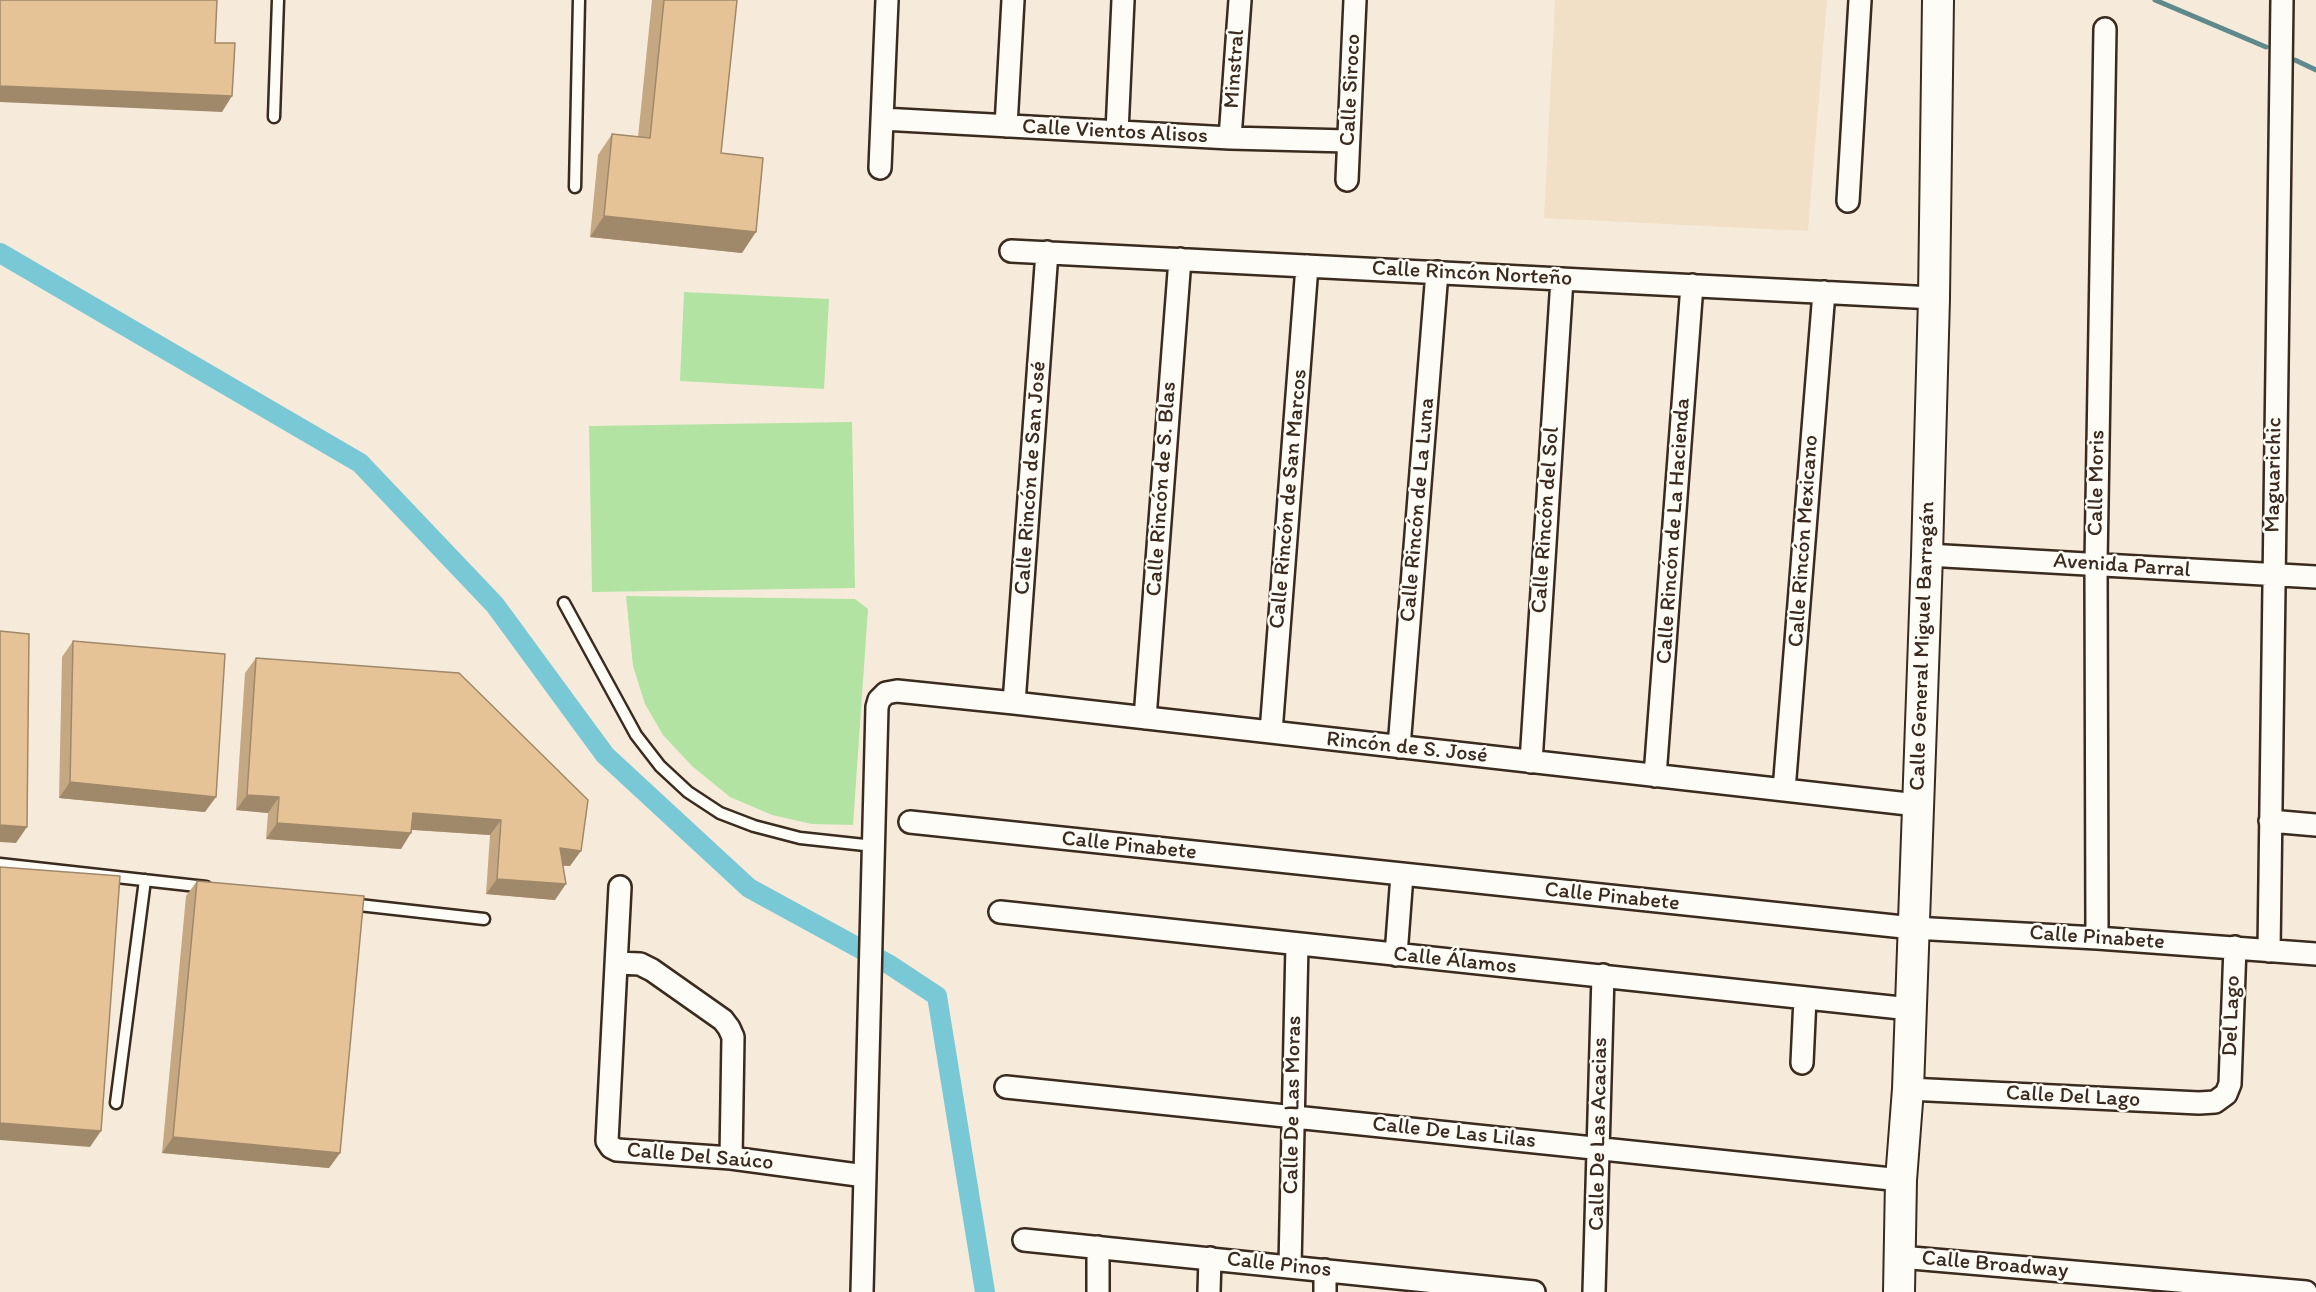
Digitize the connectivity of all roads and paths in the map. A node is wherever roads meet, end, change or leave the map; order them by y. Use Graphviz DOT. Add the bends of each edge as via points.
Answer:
graph roads {
  1 [pos="278,0"];
  2 [pos="579,0"];
  3 [pos="887,0"];
  4 [pos="1012,0"];
  5 [pos="1123,0"];
  6 [pos="1240,0"];
  7 [pos="1355,0"];
  8 [pos="1860,0"];
  9 [pos="1938,0"];
  10 [pos="2282,0"];
  11 [pos="2105,29"];
  12 [pos="274,117"];
  13 [pos="882,119"];
  14 [pos="1006,126"];
  15 [pos="1117,132"];
  16 [pos="1230,138"];
  17 [pos="1348,141"];
  18 [pos="880,168"];
  19 [pos="1347,180"];
  20 [pos="575,187"];
  21 [pos="1848,201"];
  22 [pos="1011,251"];
  23 [pos="1047,252"];
  24 [pos="1180,259"];
  25 [pos="1307,266"];
  26 [pos="1437,272"];
  27 [pos="1562,279"];
  28 [pos="1692,285"];
  29 [pos="1824,292"];
  30 [pos="1934,298"];
  31 [pos="1927,555"];
  32 [pos="2096,563"];
  33 [pos="2273,575"];
  34 [pos="2316,577"];
  35 [pos="564,603"];
  36 [pos="1014,703"];
  37 [pos="1144,718"];
  38 [pos="1271,732"];
  39 [pos="1399,747"];
  40 [pos="1531,762"];
  41 [pos="1655,776"];
  42 [pos="1784,790"];
  43 [pos="1917,805"];
  44 [pos="2270,821"];
  45 [pos="910,822"];
  46 [pos="2316,825"];
  47 [pos="874,846"];
  48 [pos="0,864"];
  49 [pos="1402,875"];
  50 [pos="144,880"];
  51 [pos="620,887"];
  52 [pos="215,888"];
  53 [pos="344,903"];
  54 [pos="1000,912"];
  55 [pos="484,919"];
  56 [pos="1913,928"];
  57 [pos="2097,938"];
  58 [pos="1297,944"];
  59 [pos="2235,947"];
  60 [pos="2269,951"];
  61 [pos="2316,954"];
  62 [pos="1396,956"];
  63 [pos="617,963"];
  64 [pos="1603,975"];
  65 [pos="1805,998"];
  66 [pos="1910,1009"];
  67 [pos="1802,1063"];
  68 [pos="2230,1084"];
  69 [pos="1006,1087"];
  70 [pos="1908,1089"];
  71 [pos="116,1104"];
  72 [pos="1292,1116"];
  73 [pos="1598,1147"];
  74 [pos="731,1158"];
  75 [pos="865,1176"];
  76 [pos="1901,1180"];
  77 [pos="1024,1240"];
  78 [pos="1098,1247"];
  79 [pos="1900,1257"];
  80 [pos="1210,1258"];
  81 [pos="1290,1266"];
  82 [pos="1325,1270"];
  83 [pos="1481,1289"];
  84 [pos="862,1292"];
  85 [pos="1098,1292"];
  86 [pos="1209,1292"];
  87 [pos="1325,1292"];
  88 [pos="1533,1292"];
  89 [pos="1594,1292"];
  90 [pos="1899,1292"];
  91 [pos="2306,1292"];
  1 -- 12 [label="lane"];
  2 -- 20 [label="lane"];
  3 -- 13 [label="street"];
  4 -- 14 [label="street"];
  5 -- 15 [label="street"];
  6 -- 16 [label="street, Minstral"];
  7 -- 17 [label="street, Calle Siroco"];
  8 -- 21 [label="street"];
  9 -- 30 [label="main road, Calle General Miguel Barragán"];
  10 -- 33 [label="street, Maguarichic"];
  11 -- 32 [label="street, Calle Moris"];
  13 -- 14 [label="street, Calle Vientos Alisos"];
  13 -- 18 [label="street"];
  14 -- 15 [label="street, Calle Vientos Alisos"];
  15 -- 16 [label="street, Calle Vientos Alisos"];
  16 -- 17 [label="street, Calle Vientos Alisos"];
  17 -- 19 [label="street, Calle Siroco"];
  22 -- 23 [label="street, Calle Rincón Norteño"];
  23 -- 24 [label="street, Calle Rincón Norteño"];
  23 -- 36 [label="street, Calle Rincón de San José"];
  24 -- 25 [label="street, Calle Rincón Norteño"];
  24 -- 37 [label="street, Calle Rincón de S. Blas"];
  25 -- 26 [label="street, Calle Rincón Norteño"];
  25 -- 38 [label="street, Calle Rincón de San Marcos"];
  26 -- 27 [label="street, Calle Rincón Norteño"];
  26 -- 39 [label="street, Calle Rincón de La Luna"];
  27 -- 28 [label="street, Calle Rincón Norteño"];
  27 -- 40 [label="street, Calle Rincón del Sol"];
  28 -- 29 [label="street, Calle Rincón Norteño"];
  28 -- 41 [label="street, Calle Rincón de La Hacienda"];
  29 -- 30 [label="street, Calle Rincón Norteño"];
  29 -- 42 [label="street, Calle Rincón Mexicano"];
  30 -- 31 [label="main road, Calle General Miguel Barragán"];
  31 -- 32 [label="street, Avenida Parral"];
  31 -- 43 [label="main road, Calle General Miguel Barragán"];
  32 -- 33 [label="street, Avenida Parral"];
  32 -- 57 [label="street, Calle Moris"];
  33 -- 34 [label="street, Avenida Parral"];
  33 -- 44 [label="street, Maguarichic"];
  35 -- 47 [label="lane" via="636,735 660,766 688,792 720,813 754,826 800,838"];
  36 -- 37 [label="street, Rincón de S. José"];
  36 -- 47 [label="street, Rincón de S. José" via="897,691 881,696 877,707"];
  37 -- 38 [label="street, Rincón de S. José"];
  38 -- 39 [label="street, Rincón de S. José"];
  39 -- 40 [label="street, Rincón de S. José"];
  40 -- 41 [label="street, Rincón de S. José"];
  41 -- 42 [label="street, Rincón de S. José"];
  42 -- 43 [label="street, Rincón de S. José"];
  43 -- 56 [label="main road, Calle General Miguel Barragán"];
  44 -- 46 [label="street"];
  44 -- 60 [label="street, Maguarichic"];
  45 -- 49 [label="street, Calle Pinabete"];
  47 -- 75 [label="street"];
  48 -- 50 [label="lane"];
  49 -- 56 [label="street, Calle Pinabete"];
  49 -- 62 [label="street"];
  50 -- 52 [label="lane"];
  50 -- 71 [label="lane"];
  51 -- 63 [label="street"];
  53 -- 55 [label="lane"];
  54 -- 58 [label="street, Calle Álamos"];
  56 -- 57 [label="street, Calle Pinabete"];
  56 -- 66 [label="main road, Calle General Miguel Barragán"];
  57 -- 59 [label="street, Calle Pinabete"];
  58 -- 62 [label="street, Calle Álamos"];
  58 -- 72 [label="street, Calle De Las Moras"];
  59 -- 60 [label="street, Calle Pinabete"];
  59 -- 68 [label="street, Del Lago"];
  60 -- 61 [label="street, Calle Pinabete"];
  62 -- 64 [label="street, Calle Álamos"];
  63 -- 74 [label="street" via="640,964 652,970 729,1028 733,1037"];
  63 -- 74 [label="street, Calle Del Saúco" via="609,1144 617,1150"];
  64 -- 65 [label="street, Calle Álamos"];
  64 -- 73 [label="street, Calle De Las Acacias"];
  65 -- 66 [label="street, Calle Álamos"];
  65 -- 67 [label="street"];
  66 -- 70 [label="main road, Calle General Miguel Barragán"];
  68 -- 70 [label="street, Calle Del Lago" via="2222,1098 2199,1103"];
  69 -- 72 [label="street, Calle De Las Lilas"];
  70 -- 76 [label="main road, Calle General Miguel Barragán"];
  72 -- 73 [label="street, Calle De Las Lilas"];
  72 -- 81 [label="street, Calle De Las Moras"];
  73 -- 76 [label="street, Calle De Las Lilas"];
  73 -- 89 [label="street, Calle De Las Acacias"];
  74 -- 75 [label="street, Calle Del Saúco"];
  75 -- 84 [label="street"];
  76 -- 79 [label="main road, Calle General Miguel Barragán"];
  77 -- 78 [label="street, Calle Pinos"];
  78 -- 80 [label="street, Calle Pinos"];
  78 -- 85 [label="street"];
  79 -- 90 [label="main road, Calle General Miguel Barragán"];
  79 -- 91 [label="street, Calle Broadway"];
  80 -- 81 [label="street, Calle Pinos"];
  80 -- 86 [label="street"];
  81 -- 82 [label="street, Calle Pinos"];
  82 -- 83 [label="street, Calle Pinos"];
  82 -- 87 [label="street"];
  83 -- 88 [label="street, Calle Pinos"];
}
